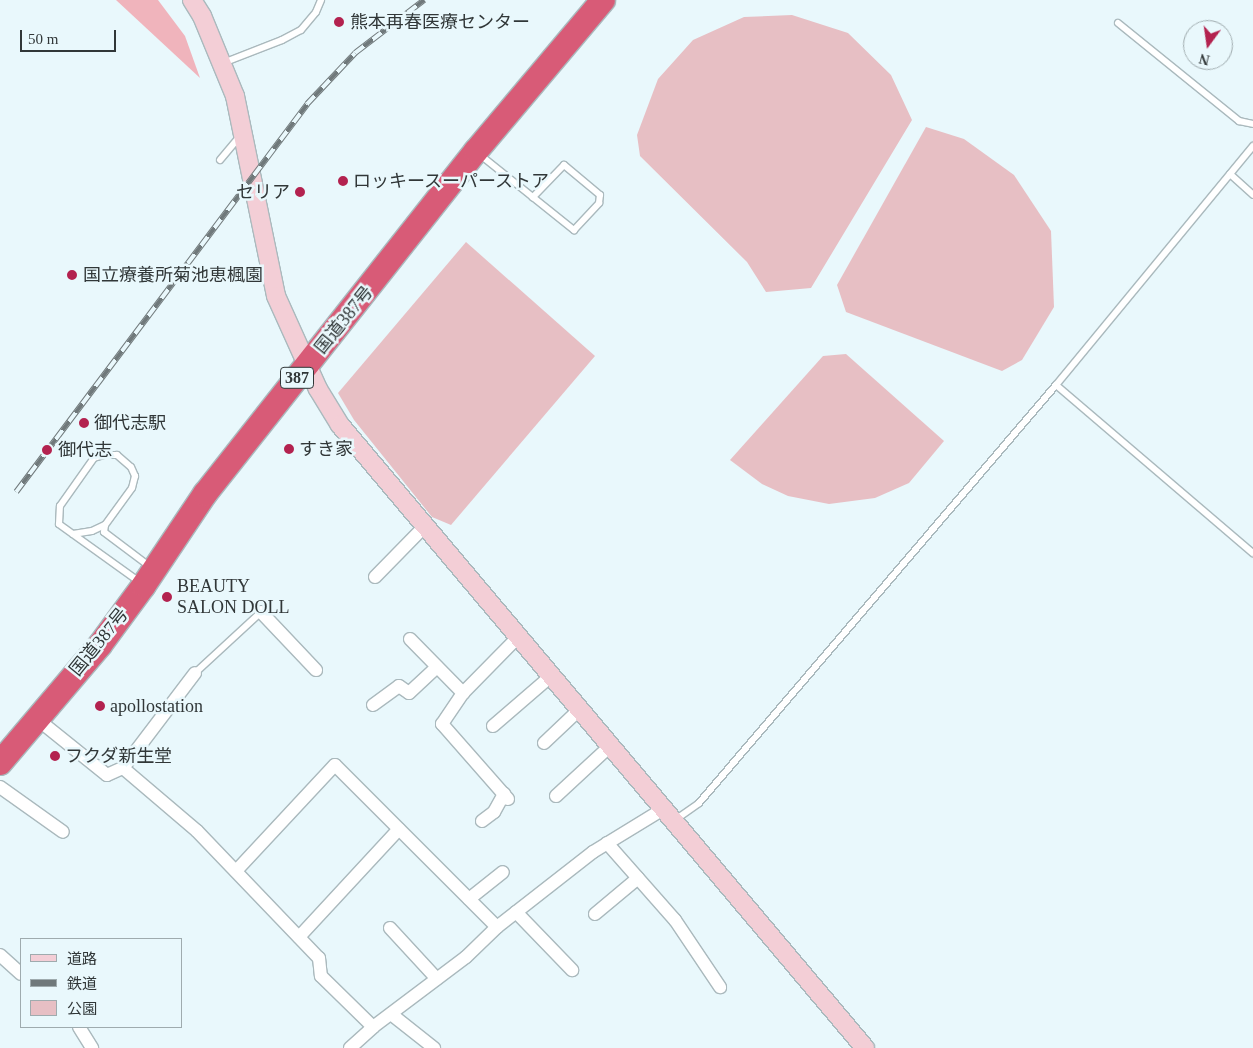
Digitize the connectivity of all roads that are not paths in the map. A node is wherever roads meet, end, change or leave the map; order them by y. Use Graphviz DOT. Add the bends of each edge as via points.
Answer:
graph roads {
  1 [pos="192,0"];
  2 [pos="321,0"];
  3 [pos="603,0"];
  4 [pos="1118,23"];
  5 [pos="222,63"];
  6 [pos="1253,124"];
  7 [pos="242,134"];
  8 [pos="1253,146"];
  9 [pos="476,151"];
  10 [pos="220,160"];
  11 [pos="1230,174"];
  12 [pos="1253,195"];
  13 [pos="533,197"];
  14 [pos="308,365"];
  15 [pos="1056,385"];
  16 [pos="104,525"];
  17 [pos="425,526"];
  18 [pos="73,534"];
  19 [pos="1253,553"];
  20 [pos="149,577"];
  21 [pos="375,577"];
  22 [pos="261,612"];
  23 [pos="518,638"];
  24 [pos="410,639"];
  25 [pos="437,667"];
  26 [pos="316,670"];
  27 [pos="195,674"];
  28 [pos="551,676"];
  29 [pos="463,693"];
  30 [pos="373,705"];
  31 [pos="580,709"];
  32 [pos="36,718"];
  33 [pos="493,726"];
  34 [pos="544,743"];
  35 [pos="611,745"];
  36 [pos="0,761"];
  37 [pos="123,768"];
  38 [pos="0,787"];
  39 [pos="556,796"];
  40 [pos="670,814"];
  41 [pos="482,821"];
  42 [pos="399,830"];
  43 [pos="63,832"];
  44 [pos="607,843"];
  45 [pos="236,871"];
  46 [pos="503,872"];
  47 [pos="638,878"];
  48 [pos="469,899"];
  49 [pos="516,912"];
  50 [pos="595,914"];
  51 [pos="497,927"];
  52 [pos="390,928"];
  53 [pos="299,937"];
  54 [pos="0,955"];
  55 [pos="572,970"];
  56 [pos="20,973"];
  57 [pos="437,979"];
  58 [pos="720,987"];
  59 [pos="391,1014"];
  60 [pos="373,1027"];
  61 [pos="80,1028"];
  62 [pos="92,1048"];
  63 [pos="350,1048"];
  64 [pos="434,1048"];
  65 [pos="865,1048"];
  1 -- 5 [label="street"];
  2 -- 5 [label="lane" via="301,30"];
  3 -- 9 [label="highway, 国道387号 / 387"];
  4 -- 6 [label="lane" via="1239,121"];
  5 -- 7 [label="street" via="234,96"];
  7 -- 10 [label="lane"];
  7 -- 14 [label="street" via="276,296"];
  8 -- 11 [label="lane"];
  9 -- 13 [label="lane"];
  9 -- 14 [label="highway, 国道387号 / 387"];
  11 -- 12 [label="lane"];
  11 -- 15 [label="lane"];
  13 -- 13 [label="lane" via="564,165 600,195 599,203 574,230"];
  14 -- 17 [label="street" via="340,425"];
  14 -- 20 [label="highway, 国道387号 / 387" via="205,494"];
  15 -- 19 [label="lane"];
  15 -- 40 [label="lane" via="699,803"];
  16 -- 18 [label="lane"];
  16 -- 18 [label="lane" via="132,488 135,476 131,467 117,455 94,458 60,506 59,524"];
  16 -- 20 [label="lane" via="104,532"];
  17 -- 21 [label="street"];
  17 -- 23 [label="street"];
  18 -- 20 [label="lane"];
  20 -- 32 [label="highway, 国道387号 / 387" via="100,645"];
  22 -- 26 [label="street"];
  22 -- 27 [label="lane"];
  23 -- 28 [label="street"];
  23 -- 29 [label="street"];
  24 -- 25 [label="street"];
  25 -- 29 [label="street"];
  25 -- 30 [label="street" via="409,693 399,686"];
  27 -- 37 [label="street"];
  28 -- 31 [label="street"];
  28 -- 33 [label="street"];
  29 -- 41 [label="street" via="442,724 506,796"];
  31 -- 34 [label="street"];
  31 -- 35 [label="street"];
  32 -- 36 [label="highway, 国道387号 / 387"];
  32 -- 37 [label="street" via="107,775"];
  35 -- 39 [label="street"];
  35 -- 40 [label="street"];
  37 -- 45 [label="street" via="197,831"];
  38 -- 43 [label="street"];
  40 -- 44 [label="street"];
  40 -- 65 [label="street"];
  42 -- 45 [label="street" via="335,765"];
  42 -- 48 [label="street"];
  42 -- 53 [label="street"];
  44 -- 47 [label="street"];
  44 -- 49 [label="street"];
  45 -- 53 [label="street"];
  46 -- 48 [label="street"];
  47 -- 50 [label="street"];
  47 -- 58 [label="street" via="675,920"];
  48 -- 51 [label="street"];
  49 -- 51 [label="street"];
  49 -- 55 [label="street"];
  51 -- 57 [label="street"];
  52 -- 57 [label="street"];
  53 -- 60 [label="street" via="319,958 321,976"];
  54 -- 56 [label="street"];
  57 -- 59 [label="street"];
  59 -- 60 [label="street"];
  59 -- 64 [label="street"];
  60 -- 63 [label="street"];
  61 -- 62 [label="street"];
}
